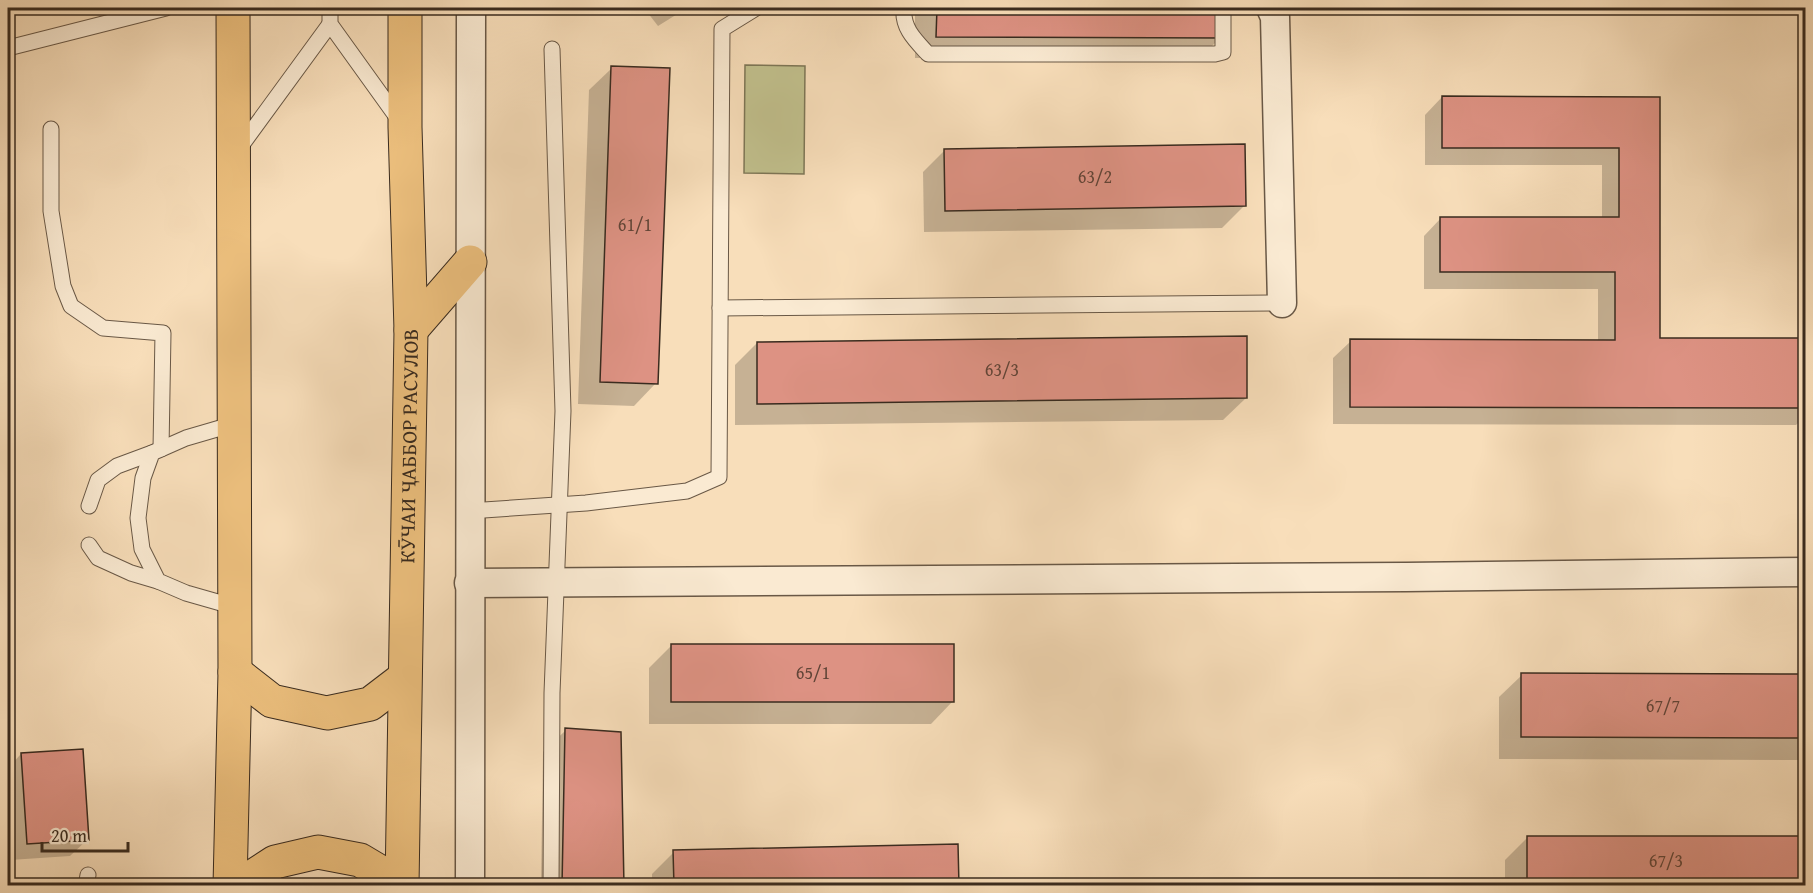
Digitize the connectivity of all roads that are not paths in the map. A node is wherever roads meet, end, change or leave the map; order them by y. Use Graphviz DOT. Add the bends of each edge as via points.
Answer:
graph roads {
  1 [pos="166,8"];
  2 [pos="233,8"];
  3 [pos="330,8"];
  4 [pos="405,8"];
  5 [pos="471,8"];
  6 [pos="756,8"];
  7 [pos="904,8"];
  8 [pos="1223,8"];
  9 [pos="1271,8"];
  10 [pos="330,24"];
  11 [pos="8,48"];
  12 [pos="552,49"];
  13 [pos="405,127"];
  14 [pos="51,129"];
  15 [pos="233,157"];
  16 [pos="470,261"];
  17 [pos="1282,303"];
  18 [pos="720,308"];
  19 [pos="411,330"];
  20 [pos="234,424"];
  21 [pos="157,451"];
  22 [pos="560,505"];
  23 [pos="89,506"];
  24 [pos="469,511"];
  25 [pos="89,544"];
  26 [pos="1806,572"];
  27 [pos="158,581"];
  28 [pos="556,582"];
  29 [pos="469,583"];
  30 [pos="235,606"];
  31 [pos="235,672"];
  32 [pos="404,678"];
  33 [pos="230,885"];
  34 [pos="237,885"];
  35 [pos="402,885"];
  36 [pos="470,885"];
  37 [pos="551,885"];
  1 -- 11 [label="lane"];
  2 -- 15 [label="main road"];
  3 -- 10 [label="lane"];
  4 -- 13 [label="main road, КӮЧАИ ҶАББОР РАСУЛОВ"];
  5 -- 16 [label="street"];
  6 -- 18 [label="lane" via="722,29"];
  7 -- 8 [label="lane" via="903,18 913,39 928,54 1215,54 1223,52"];
  9 -- 17 [label="street" via="1275,16"];
  10 -- 13 [label="lane"];
  10 -- 15 [label="lane"];
  12 -- 22 [label="lane" via="562,411"];
  13 -- 19 [label="main road, КӮЧАИ ҶАББОР РАСУЛОВ"];
  14 -- 21 [label="lane" via="51,212 63,286 71,306 103,328 163,333"];
  15 -- 20 [label="main road"];
  16 -- 19 [label="main road"];
  16 -- 24 [label="street"];
  17 -- 18 [label="lane"];
  18 -- 22 [label="lane" via="719,477 687,491"];
  19 -- 32 [label="main road, КӮЧАИ ҶАББОР РАСУЛОВ"];
  20 -- 21 [label="lane"];
  20 -- 30 [label="main road"];
  21 -- 23 [label="lane" via="117,466 98,480"];
  21 -- 27 [label="lane" via="143,478 138,518 142,549"];
  22 -- 24 [label="lane"];
  22 -- 28 [label="lane"];
  24 -- 29 [label="street"];
  25 -- 27 [label="lane" via="98,558"];
  26 -- 28 [label="street"];
  27 -- 30 [label="lane"];
  28 -- 29 [label="street"];
  28 -- 37 [label="lane"];
  29 -- 36 [label="street"];
  30 -- 31 [label="main road"];
  31 -- 32 [label="main road" via="272,701 327,713 370,704"];
  31 -- 33 [label="main road"];
  32 -- 35 [label="main road, КӮЧАИ ҶАББОР РАСУЛОВ"];
  34 -- 35 [label="main road" via="275,862 318,852 360,861"];
}
